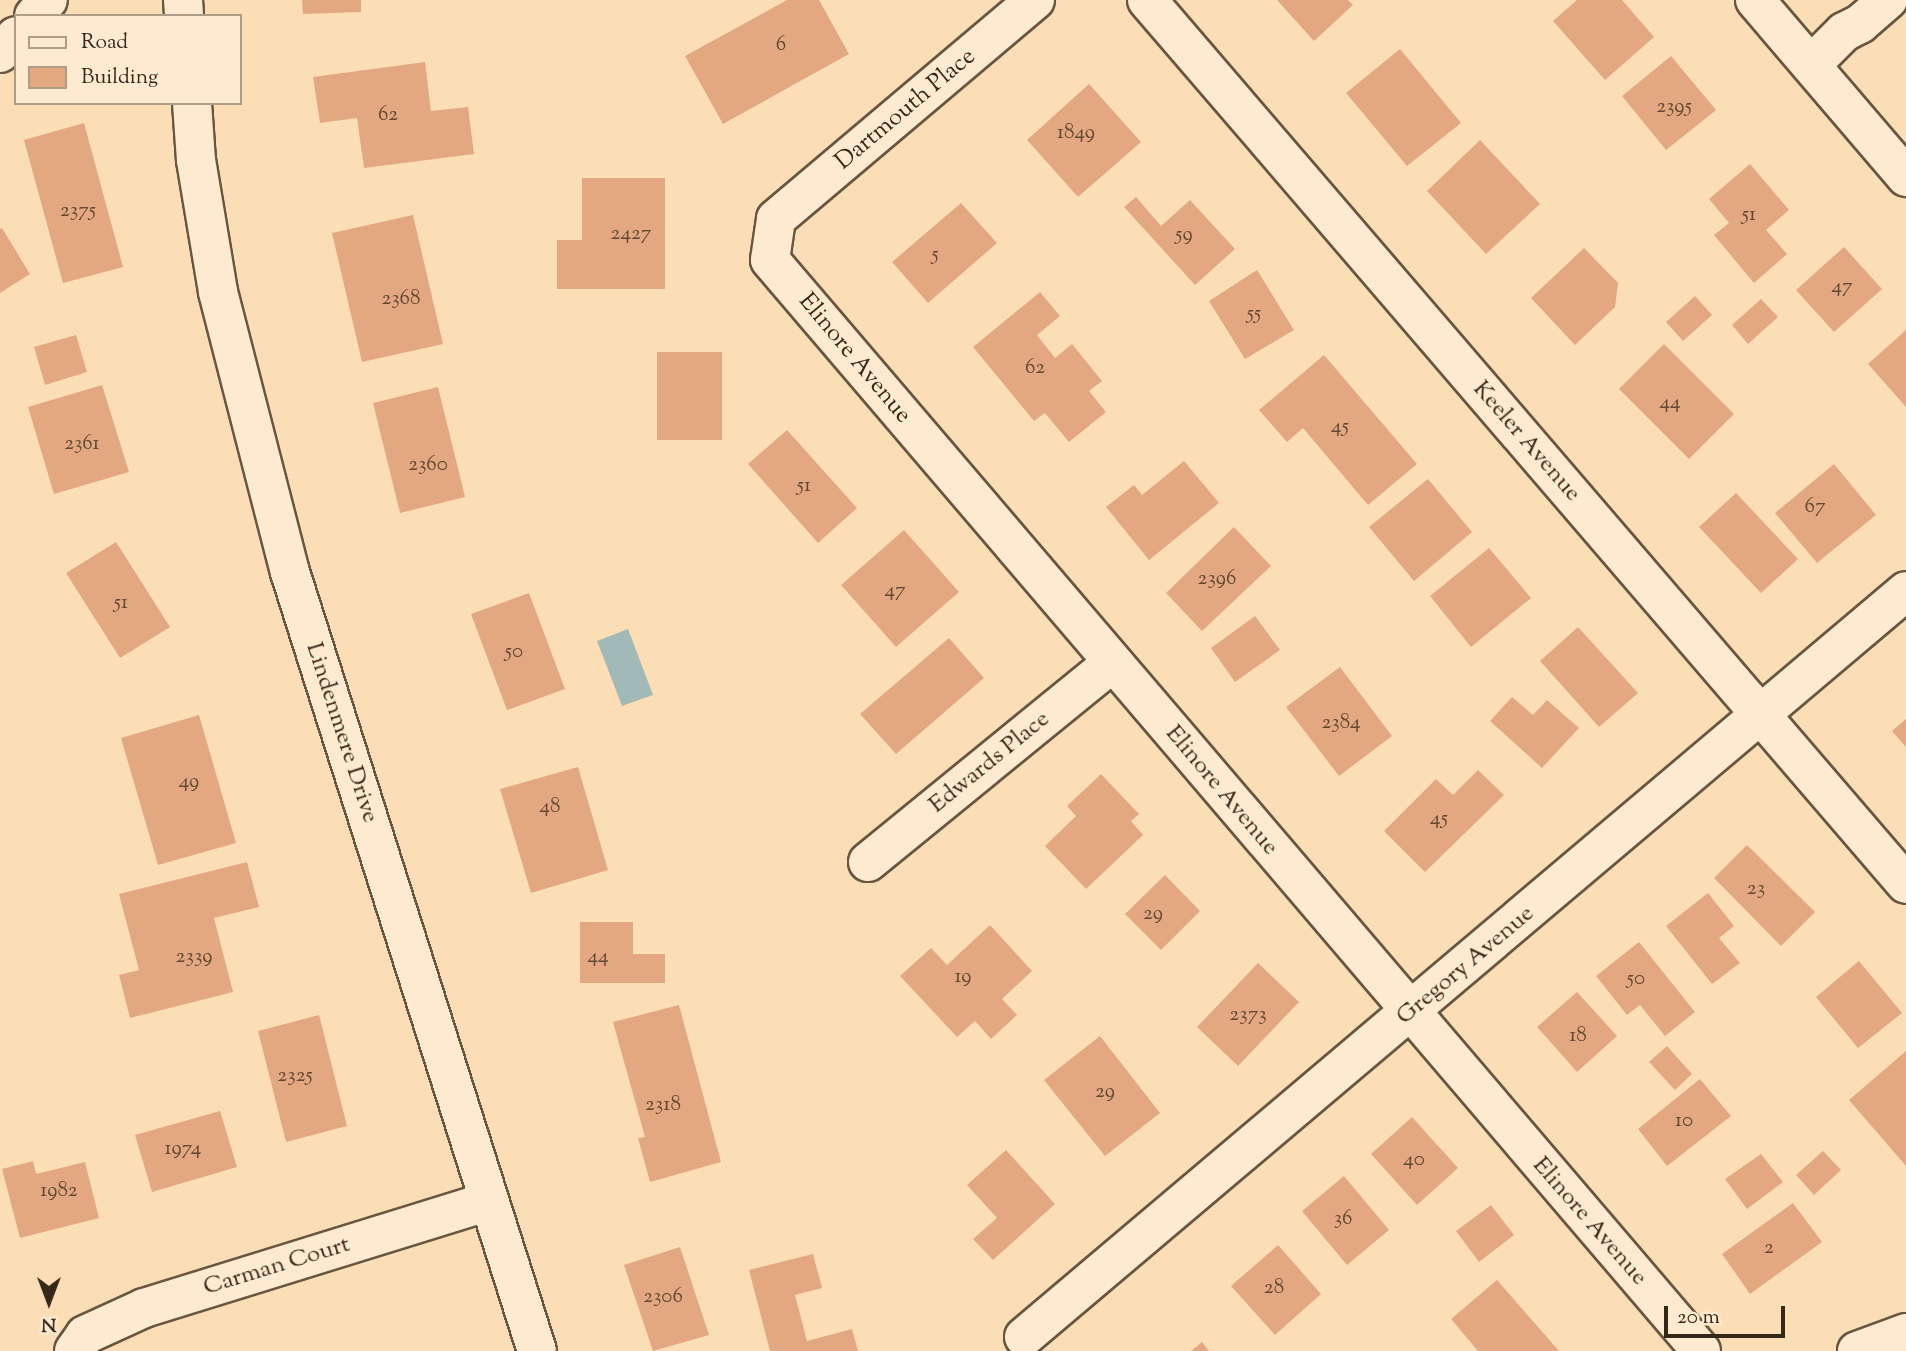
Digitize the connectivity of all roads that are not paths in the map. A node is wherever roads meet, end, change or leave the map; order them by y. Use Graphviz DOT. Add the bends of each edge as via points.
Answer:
graph roads {
  1 [pos="48,0"];
  2 [pos="1035,0"];
  3 [pos="1147,0"];
  4 [pos="1755,0"];
  5 [pos="1888,0"];
  6 [pos="36,14"];
  7 [pos="14,38"];
  8 [pos="0,53"];
  9 [pos="1811,65"];
  10 [pos="192,105"];
  11 [pos="1906,177"];
  12 [pos="776,219"];
  13 [pos="1906,592"];
  14 [pos="1112,663"];
  15 [pos="1761,715"];
  16 [pos="868,862"];
  17 [pos="1906,884"];
  18 [pos="1410,1013"];
  19 [pos="489,1200"];
  20 [pos="1906,1333"];
  21 [pos="1024,1337"];
  22 [pos="74,1351"];
  23 [pos="537,1351"];
  24 [pos="1701,1351"];
  25 [pos="1857,1351"];
  1 -- 6 [label="street"];
  2 -- 12 [label="street, Dartmouth Place"];
  3 -- 15 [label="street, Keeler Avenue"];
  4 -- 9 [label="street"];
  5 -- 9 [label="street" via="1844,32"];
  7 -- 8 [label="street"];
  9 -- 11 [label="street"];
  10 -- 19 [label="street, Lindenmere Drive" via="196,160 218,292 290,572"];
  12 -- 14 [label="street, Elinore Avenue" via="770,260"];
  13 -- 15 [label="street, Gregory Avenue"];
  14 -- 16 [label="street, Edwards Place"];
  14 -- 18 [label="street, Elinore Avenue"];
  15 -- 17 [label="street, Keeler Avenue"];
  15 -- 18 [label="street, Gregory Avenue"];
  18 -- 21 [label="street, Gregory Avenue"];
  18 -- 24 [label="street, Elinore Avenue"];
  19 -- 22 [label="street, Carman Court" via="144,1308 86,1335"];
  19 -- 23 [label="street, Lindenmere Drive"];
  20 -- 25 [label="street"];
}
